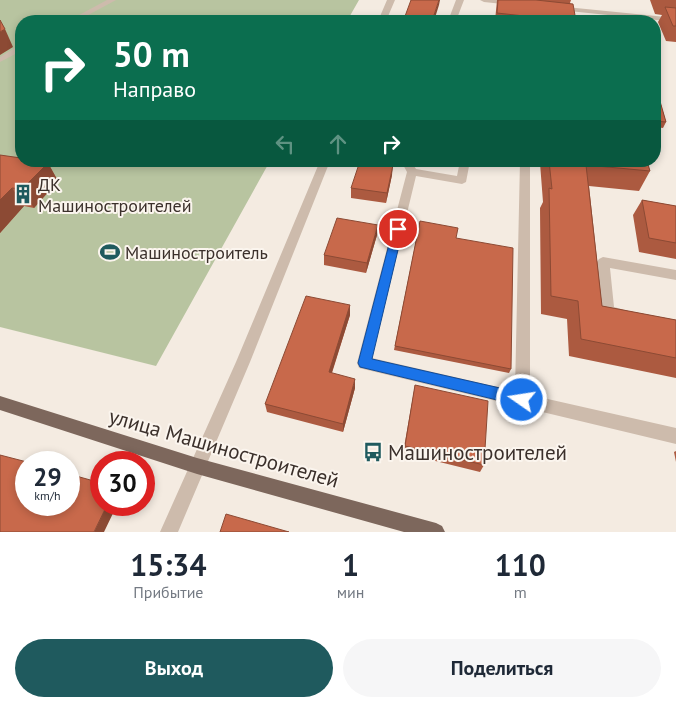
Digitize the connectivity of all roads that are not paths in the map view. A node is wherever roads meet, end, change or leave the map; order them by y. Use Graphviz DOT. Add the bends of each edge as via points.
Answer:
graph roads {
  1 [pos="112,0"];
  2 [pos="390,0"];
  3 [pos="460,0"];
  4 [pos="484,0"];
  5 [pos="523,4"];
  6 [pos="552,7"];
  7 [pos="83,15"];
  8 [pos="384,15"];
  9 [pos="454,15"];
  10 [pos="628,15"];
  11 [pos="661,18"];
  12 [pos="676,20"];
  13 [pos="15,51"];
  14 [pos="0,60"];
  15 [pos="322,167"];
  16 [pos="409,167"];
  17 [pos="413,167"];
  18 [pos="463,167"];
  19 [pos="525,167"];
  20 [pos="676,275"];
  21 [pos="637,317"];
  22 [pos="522,400"];
  23 [pos="0,403"];
  24 [pos="676,436"];
  25 [pos="197,466"];
  26 [pos="169,532"];
  27 [pos="436,532"];
  1 -- 7 [label="street"];
  2 -- 8 [label="street"];
  3 -- 9 [label="street"];
  4 -- 5 [label="street"];
  6 -- 10 [label="street"];
  11 -- 12 [label="street"];
  13 -- 14 [label="street"];
  15 -- 25 [label="street"];
  16 -- 22 [label="street" via="364,363"];
  17 -- 18 [label="street" via="462,180"];
  19 -- 22 [label="street"];
  20 -- 21 [label="street" via="603,262 608,312"];
  22 -- 24 [label="street"];
  23 -- 25 [label="main road, улица Машиностроителей"];
  25 -- 26 [label="street"];
  25 -- 27 [label="main road, улица Машиностроителей"];
}
